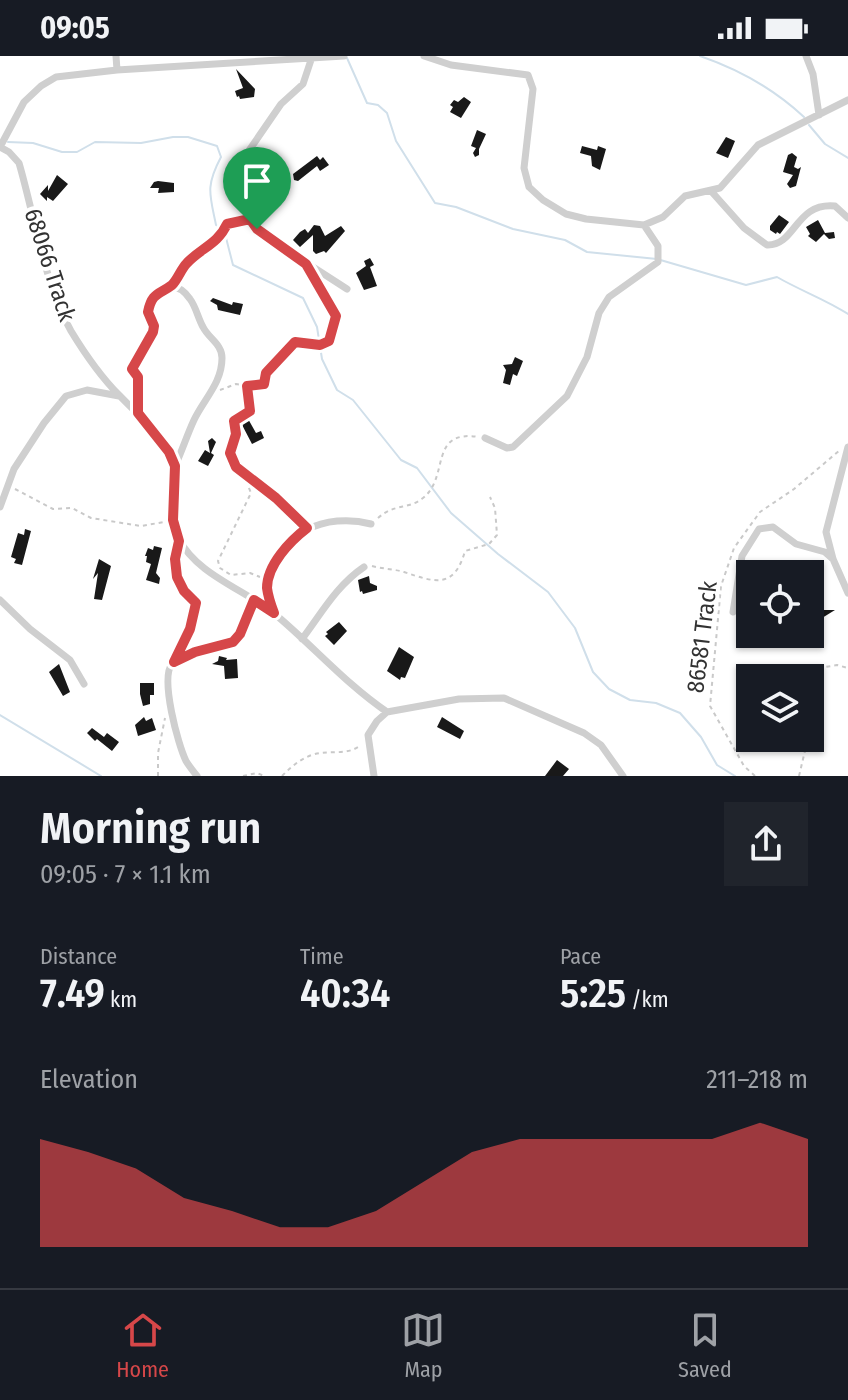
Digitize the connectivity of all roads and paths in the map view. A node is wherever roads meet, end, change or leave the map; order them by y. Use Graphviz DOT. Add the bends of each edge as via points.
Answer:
graph roads {
  1 [pos="116,56"];
  2 [pos="344,56"];
  3 [pos="424,56"];
  4 [pos="806,56"];
  5 [pos="311,60"];
  6 [pos="117,70"];
  7 [pos="848,100"];
  8 [pos="819,115"];
  9 [pos="0,147"];
  10 [pos="711,191"];
  11 [pos="848,218"];
  12 [pos="250,219"];
  13 [pos="644,225"];
  14 [pos="306,264"];
  15 [pos="171,285"];
  16 [pos="347,289"];
  17 [pos="149,307"];
  18 [pos="247,386"];
  19 [pos="212,394"];
  20 [pos="119,396"];
  21 [pos="138,413"];
  22 [pos="485,438"];
  23 [pos="848,447"];
  24 [pos="175,466"];
  25 [pos="243,473"];
  26 [pos="8,481"];
  27 [pos="490,497"];
  28 [pos="0,507"];
  29 [pos="173,520"];
  30 [pos="371,524"];
  31 [pos="307,528"];
  32 [pos="179,541"];
  33 [pos="833,559"];
  34 [pos="364,567"];
  35 [pos="267,583"];
  36 [pos="848,593"];
  37 [pos="0,600"];
  38 [pos="254,600"];
  39 [pos="733,612"];
  40 [pos="274,613"];
  41 [pos="302,639"];
  42 [pos="174,662"];
  43 [pos="824,667"];
  44 [pos="848,668"];
  45 [pos="84,684"];
  46 [pos="169,702"];
  47 [pos="387,712"];
  48 [pos="368,735"];
  49 [pos="805,752"];
  50 [pos="158,776"];
  51 [pos="197,776"];
  52 [pos="243,776"];
  53 [pos="264,776"];
  54 [pos="282,776"];
  55 [pos="374,776"];
  56 [pos="623,776"];
  57 [pos="755,776"];
  58 [pos="799,776"];
  1 -- 6 [label="street"];
  2 -- 5 [label="street"];
  3 -- 13 [label="street" via="451,65 528,75 533,89 524,168 529,187 566,214"];
  4 -- 8 [label="street"];
  5 -- 6 [label="street"];
  5 -- 12 [label="street" via="303,84 281,104 248,152"];
  6 -- 9 [label="street" via="56,77 41,86 24,102"];
  7 -- 8 [label="street"];
  8 -- 10 [label="street" via="758,145 723,185"];
  9 -- 20 [label="street, 68066 Track" via="19,163 61,311"];
  10 -- 11 [label="street" via="767,245 780,242 817,207 835,206"];
  10 -- 13 [label="street" via="685,196 663,217"];
  12 -- 14 [label="street"];
  12 -- 15 [label="path" via="227,224 224,234 188,262"];
  13 -- 22 [label="street" via="658,246 658,262 609,297 567,396 513,447"];
  14 -- 16 [label="street"];
  14 -- 18 [label="path" via="336,316 333,334 320,345 295,342 266,373 264,384"];
  15 -- 17 [label="street" via="159,291"];
  15 -- 19 [label="street" via="189,297 205,332 220,349"];
  17 -- 21 [label="path" via="153,332 132,369 138,377"];
  18 -- 19 [label="path" via="236,384"];
  18 -- 25 [label="path" via="250,411 234,421 230,453"];
  19 -- 24 [label="street" via="195,416"];
  20 -- 21 [label="street, 68066 Track"];
  20 -- 26 [label="street" via="87,390 66,396"];
  21 -- 24 [label="street, 68066 Track"];
  22 -- 30 [label="path" via="465,435 451,441 424,498 390,508"];
  23 -- 33 [label="street" via="826,532"];
  23 -- 57 [label="path, 86581 Track" via="760,512 734,548 721,586 710,706"];
  24 -- 29 [label="street"];
  25 -- 31 [label="path"];
  25 -- 35 [label="path" via="251,493 218,561 231,575 256,573"];
  26 -- 28 [label="street"];
  26 -- 29 [label="path" via="53,509 72,508 91,518 147,526"];
  27 -- 34 [label="path" via="497,535 489,544 465,551 445,580"];
  29 -- 32 [label="street"];
  30 -- 31 [label="street" via="338,519"];
  31 -- 35 [label="street" via="279,556"];
  32 -- 38 [label="street" via="200,563"];
  32 -- 42 [label="path" via="177,577 196,603"];
  33 -- 36 [label="street"];
  33 -- 39 [label="street" via="796,544 773,527 759,529 742,556"];
  34 -- 41 [label="street" via="339,588"];
  35 -- 40 [label="street"];
  37 -- 45 [label="street" via="70,660"];
  38 -- 40 [label="street"];
  38 -- 42 [label="street" via="233,642"];
  40 -- 41 [label="street"];
  41 -- 47 [label="street"];
  42 -- 46 [label="street" via="169,668"];
  43 -- 44 [label="path"];
  46 -- 50 [label="path"];
  46 -- 51 [label="street" via="186,760"];
  47 -- 48 [label="street"];
  47 -- 56 [label="street" via="459,699 504,698 584,733 601,745"];
  48 -- 54 [label="path" via="355,750 314,754"];
  48 -- 55 [label="street"];
  49 -- 58 [label="path"];
  52 -- 53 [label="path"];
}
